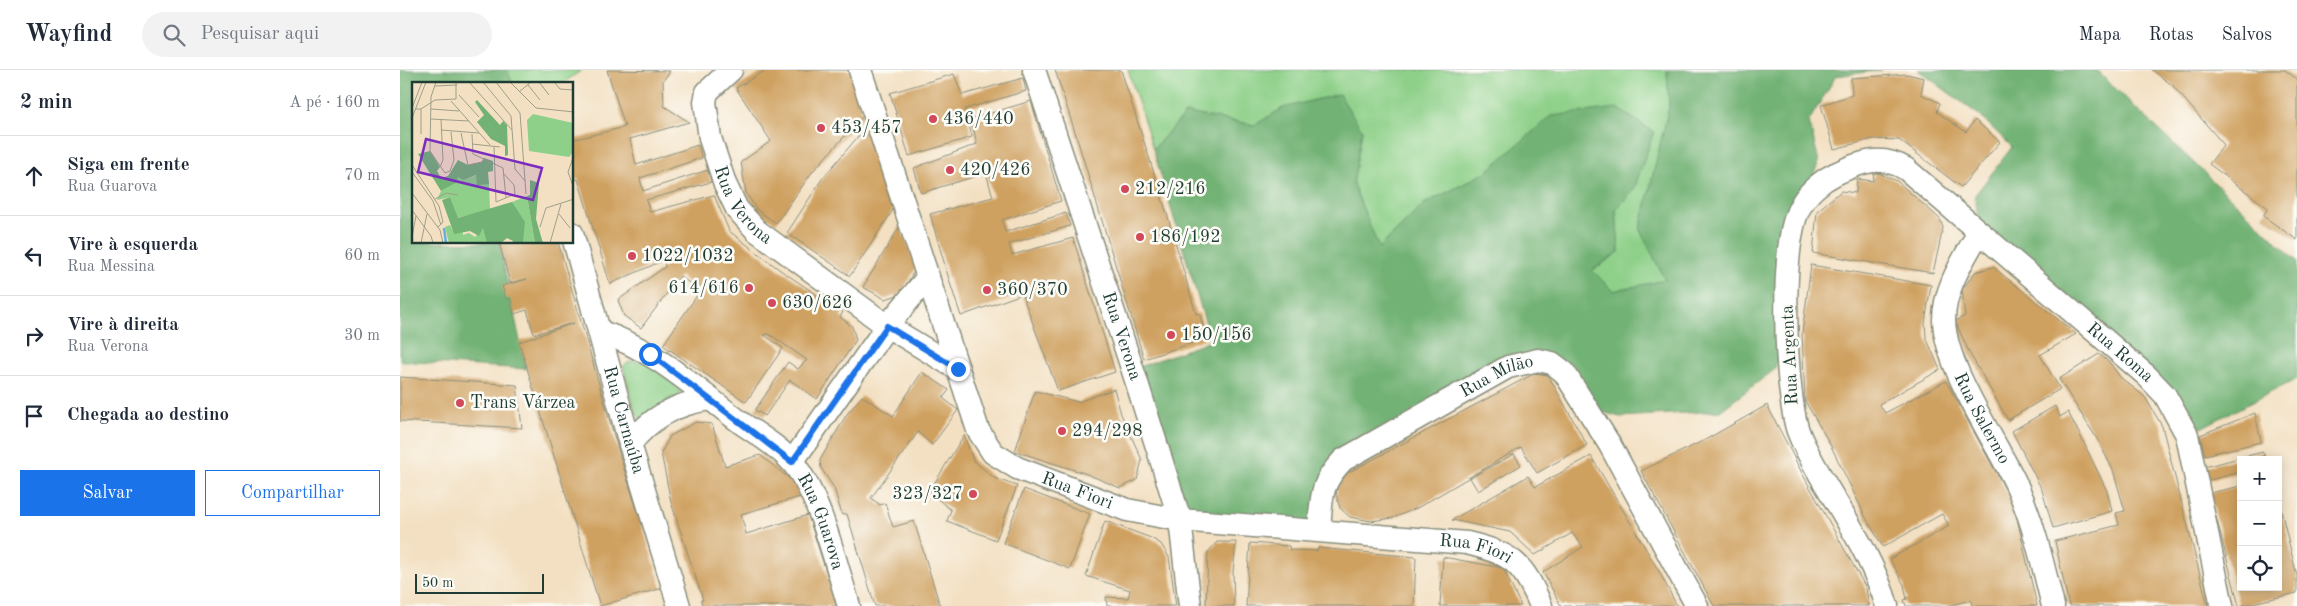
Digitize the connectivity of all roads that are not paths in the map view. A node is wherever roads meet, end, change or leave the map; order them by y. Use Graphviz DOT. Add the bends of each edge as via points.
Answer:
graph roads {
  1 [pos="731,70"];
  2 [pos="860,70"];
  3 [pos="1034,70"];
  4 [pos="1906,169"];
  5 [pos="1979,232"];
  6 [pos="574,240"];
  7 [pos="928,277"];
  8 [pos="887,326"];
  9 [pos="601,332"];
  10 [pos="958,369"];
  11 [pos="710,400"];
  12 [pos="630,444"];
  13 [pos="792,462"];
  14 [pos="1180,520"];
  15 [pos="1319,530"];
  16 [pos="679,606"];
  17 [pos="849,606"];
  18 [pos="1190,606"];
  19 [pos="1541,606"];
  20 [pos="1698,606"];
  21 [pos="1887,606"];
  22 [pos="2053,606"];
  23 [pos="2222,606"];
  1 -- 8 [label="street, Rua Verona" via="707,92 705,102 710,138 737,209 757,231"];
  2 -- 7 [label="street, Rua Fiori"];
  3 -- 14 [label="street, Rua Verona"];
  4 -- 5 [label="street, Rua Roma"];
  4 -- 21 [label="street, Rua Argenta" via="1895,162 1869,160 1830,177 1812,191 1799,208 1790,236 1786,274 1792,411 1817,470 1874,568"];
  5 -- 22 [label="street, Rua Salermo" via="1948,292 1944,319 1947,343 1957,370 2026,508"];
  5 -- 23 [label="street, Rua Roma" via="2140,369 2165,395 2187,435"];
  6 -- 9 [label="street, Rua Carnaúba"];
  7 -- 8 [label="street"];
  7 -- 10 [label="street, Rua Fiori"];
  8 -- 10 [label="street, Rua Verona"];
  8 -- 13 [label="street"];
  9 -- 11 [label="street, Rua Guarova" via="650,354"];
  9 -- 12 [label="street, Rua Carnaúba"];
  10 -- 14 [label="street, Rua Fiori" via="978,430 993,453 1016,468 1127,510"];
  11 -- 12 [label="street" via="680,405 638,433"];
  11 -- 13 [label="street, Rua Guarova"];
  12 -- 16 [label="street, Rua Carnaúba"];
  13 -- 17 [label="street, Rua Guarova" via="822,521"];
  14 -- 15 [label="street, Rua Fiori"];
  14 -- 18 [label="street, Rua Verona"];
  15 -- 19 [label="street, Rua Fiori" via="1466,543 1496,550 1511,558 1522,570"];
  15 -- 20 [label="street, Rua Milão" via="1324,486 1343,460 1508,367 1538,360 1552,363 1564,372 1610,445"];
}
